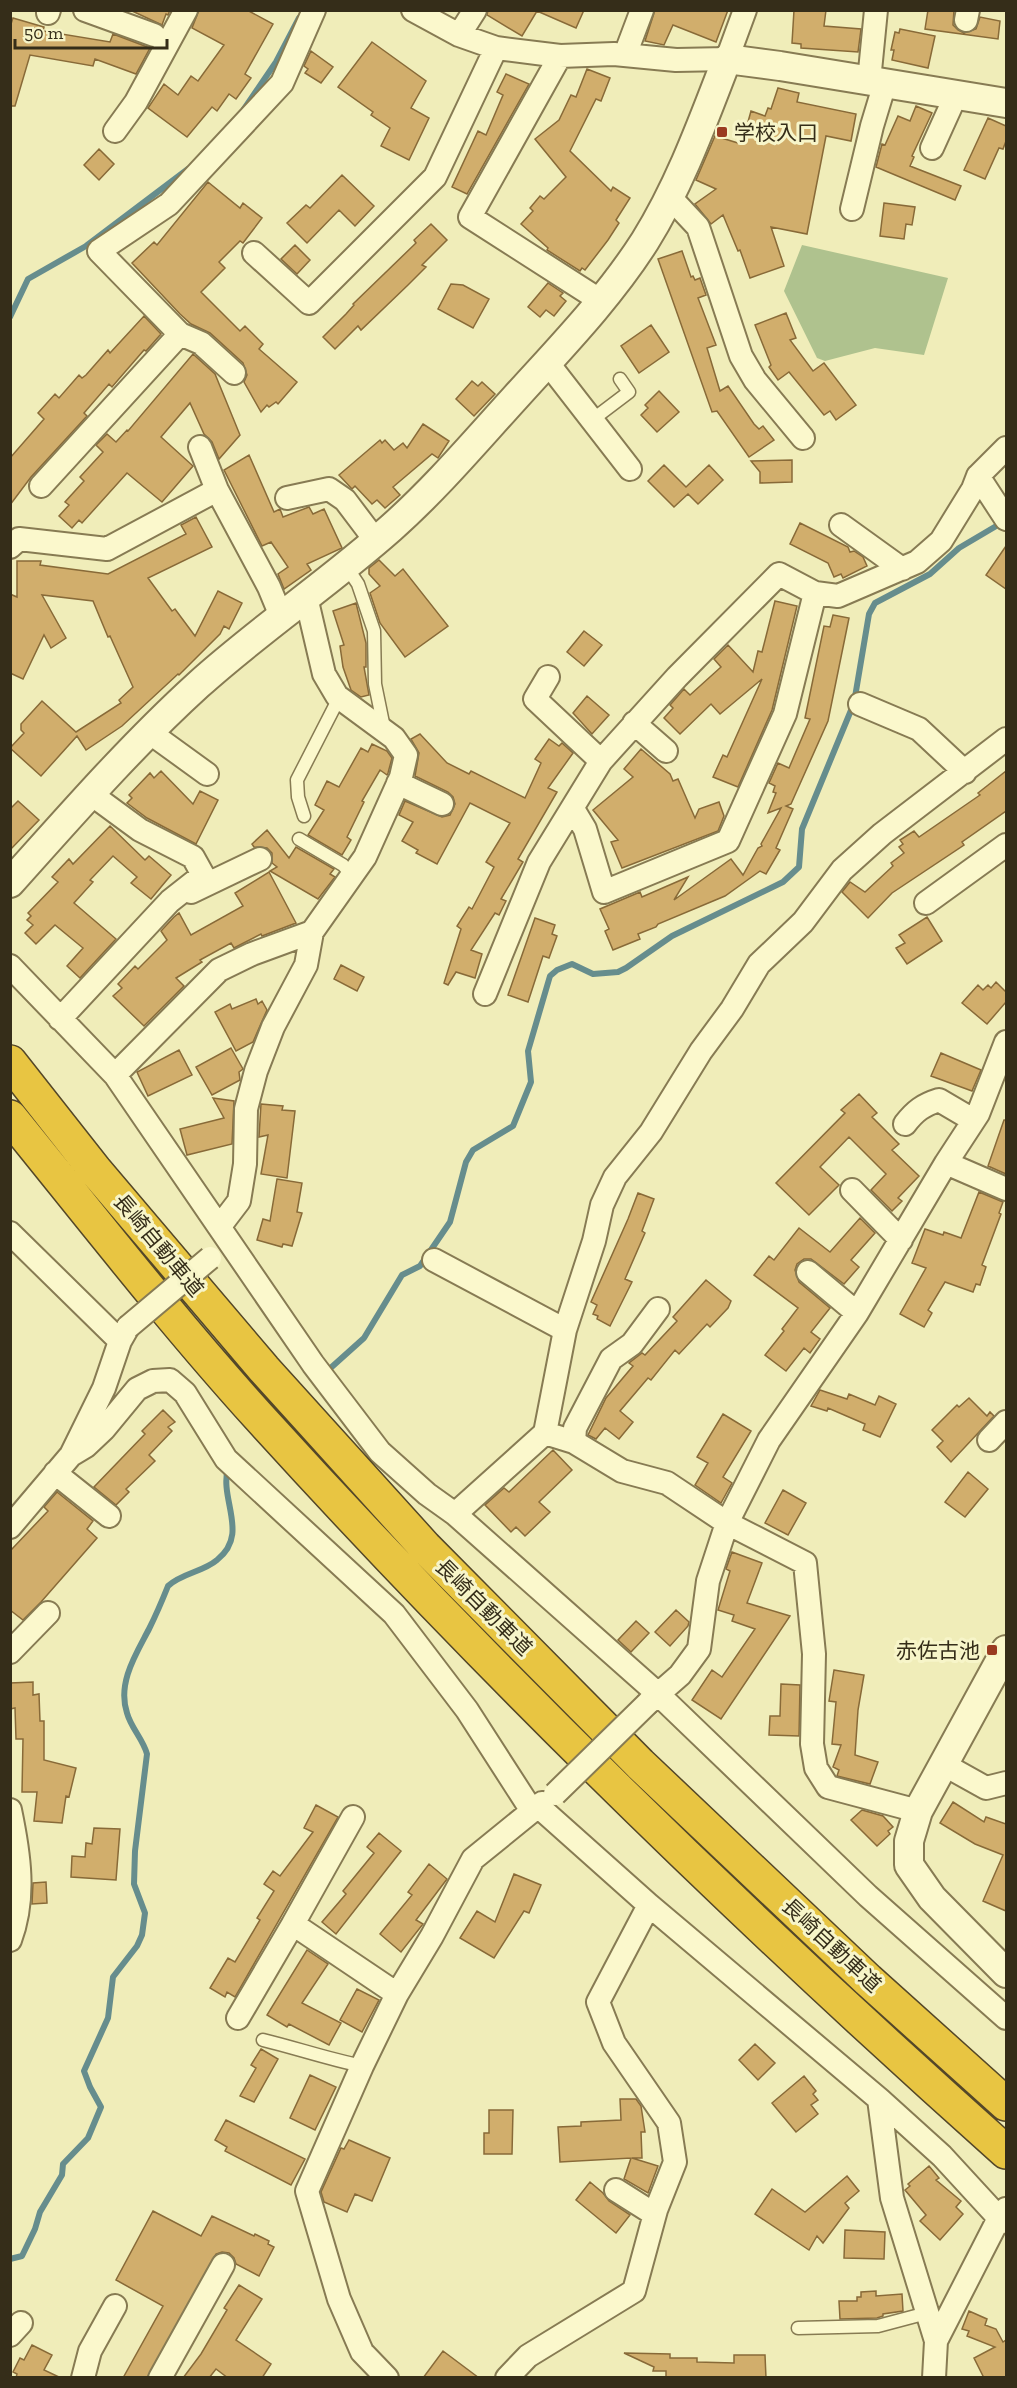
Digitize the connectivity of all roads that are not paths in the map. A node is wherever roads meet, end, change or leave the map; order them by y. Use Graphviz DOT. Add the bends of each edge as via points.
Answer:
graph roads {
  1 [pos="85,10"];
  2 [pos="186,10"];
  3 [pos="314,10"];
  4 [pos="413,10"];
  5 [pos="475,10"];
  6 [pos="642,10"];
  7 [pos="745,10"];
  8 [pos="876,10"];
  9 [pos="154,35"];
  10 [pos="459,35"];
  11 [pos="496,48"];
  12 [pos="625,55"];
  13 [pos="561,56"];
  14 [pos="727,59"];
  15 [pos="877,82"];
  16 [pos="956,95"];
  17 [pos="1006,103"];
  18 [pos="116,131"];
  19 [pos="932,148"];
  20 [pos="669,196"];
  21 [pos="852,209"];
  22 [pos="254,253"];
  23 [pos="601,302"];
  24 [pos="180,334"];
  25 [pos="548,362"];
  26 [pos="234,373"];
  27 [pos="620,380"];
  28 [pos="592,420"];
  29 [pos="802,438"];
  30 [pos="200,447"];
  31 [pos="1006,448"];
  32 [pos="630,469"];
  33 [pos="978,476"];
  34 [pos="41,486"];
  35 [pos="217,490"];
  36 [pos="287,498"];
  37 [pos="1003,513"];
  38 [pos="841,525"];
  39 [pos="376,541"];
  40 [pos="10,547"];
  41 [pos="346,566"];
  42 [pos="902,568"];
  43 [pos="815,593"];
  44 [pos="306,597"];
  45 [pos="281,616"];
  46 [pos="548,676"];
  47 [pos="339,698"];
  48 [pos="860,704"];
  49 [pos="634,723"];
  50 [pos="385,731"];
  51 [pos="149,732"];
  52 [pos="1006,739"];
  53 [pos="666,751"];
  54 [pos="602,761"];
  55 [pos="965,772"];
  56 [pos="207,774"];
  57 [pos="398,783"];
  58 [pos="91,794"];
  59 [pos="442,804"];
  60 [pos="573,809"];
  61 [pos="304,816"];
  62 [pos="299,839"];
  63 [pos="1006,844"];
  64 [pos="260,859"];
  65 [pos="352,875"];
  66 [pos="10,883"];
  67 [pos="170,901"];
  68 [pos="926,903"];
  69 [pos="312,932"];
  70 [pos="10,966"];
  71 [pos="485,994"];
  72 [pos="60,1018"];
  73 [pos="1006,1042"];
  74 [pos="10,1062"];
  75 [pos="115,1075"];
  76 [pos="10,1117"];
  77 [pos="973,1120"];
  78 [pos="904,1124"];
  79 [pos="946,1162"];
  80 [pos="1006,1189"];
  81 [pos="852,1190"];
  82 [pos="10,1233"];
  83 [pos="225,1233"];
  84 [pos="901,1240"];
  85 [pos="434,1260"];
  86 [pos="808,1272"];
  87 [pos="658,1309"];
  88 [pos="857,1313"];
  89 [pos="565,1330"];
  90 [pos="124,1334"];
  91 [pos="1006,1422"];
  92 [pos="544,1433"];
  93 [pos="989,1440"];
  94 [pos="574,1442"];
  95 [pos="70,1455"];
  96 [pos="55,1473"];
  97 [pos="454,1514"];
  98 [pos="109,1516"];
  99 [pos="727,1523"];
  100 [pos="10,1527"];
  101 [pos="48,1613"];
  102 [pos="1006,1650"];
  103 [pos="10,1652"];
  104 [pos="653,1699"];
  105 [pos="943,1764"];
  106 [pos="1006,1783"];
  107 [pos="542,1804"];
  108 [pos="10,1810"];
  109 [pos="918,1811"];
  110 [pos="353,1817"];
  111 [pos="649,1905"];
  112 [pos="293,1924"];
  113 [pos="12,1930"];
  114 [pos="1006,1973"];
  115 [pos="397,1994"];
  116 [pos="238,2018"];
  117 [pos="1006,2018"];
  118 [pos="263,2040"];
  119 [pos="362,2066"];
  120 [pos="879,2099"];
  121 [pos="1006,2104"];
  122 [pos="1006,2152"];
  123 [pos="616,2190"];
  124 [pos="654,2214"];
  125 [pos="1004,2217"];
  126 [pos="223,2265"];
  127 [pos="115,2306"];
  128 [pos="927,2313"];
  129 [pos="798,2328"];
  130 [pos="936,2341"];
  131 [pos="83,2378"];
  132 [pos="160,2378"];
  133 [pos="387,2378"];
  134 [pos="507,2378"];
  135 [pos="934,2378"];
  1 -- 9 [label="street"];
  2 -- 18 [label="street"];
  3 -- 24 [label="street" via="282,83 169,204 99,250"];
  4 -- 10 [label="street"];
  5 -- 10 [label="street"];
  6 -- 12 [label="street"];
  7 -- 14 [label="street"];
  8 -- 15 [label="street"];
  10 -- 11 [label="street"];
  11 -- 13 [label="street"];
  11 -- 22 [label="street" via="435,177 309,303"];
  12 -- 13 [label="street"];
  12 -- 14 [label="street"];
  13 -- 23 [label="street" via="470,218"];
  14 -- 15 [label="street"];
  14 -- 20 [label="street" via="687,162"];
  15 -- 16 [label="street"];
  15 -- 21 [label="street" via="872,126"];
  16 -- 17 [label="street"];
  16 -- 19 [label="street"];
  20 -- 23 [label="street" via="646,240"];
  20 -- 29 [label="street" via="698,227 741,356 755,380"];
  23 -- 25 [label="street"];
  24 -- 26 [label="street" via="201,343"];
  24 -- 34 [label="street"];
  25 -- 28 [label="street"];
  25 -- 39 [label="street" via="435,486"];
  27 -- 28 [label="lane" via="629,392"];
  28 -- 32 [label="street"];
  30 -- 35 [label="street"];
  31 -- 33 [label="street"];
  33 -- 37 [label="street"];
  33 -- 42 [label="street" via="941,541 917,562"];
  35 -- 40 [label="street" via="107,549 19,539"];
  35 -- 45 [label="street"];
  36 -- 39 [label="street" via="329,489 345,500"];
  38 -- 42 [label="street"];
  39 -- 41 [label="street"];
  41 -- 44 [label="street"];
  41 -- 50 [label="lane" via="358,584 374,631 375,684"];
  42 -- 43 [label="street" via="838,596"];
  43 -- 49 [label="street" via="779,574"];
  43 -- 60 [label="street" via="785,714 728,841 604,892 585,829"];
  44 -- 45 [label="street"];
  44 -- 47 [label="street" via="324,674"];
  45 -- 51 [label="street" via="199,684"];
  46 -- 54 [label="street" via="535,699"];
  47 -- 50 [label="street"];
  47 -- 61 [label="lane" via="297,780"];
  48 -- 55 [label="street" via="919,729"];
  49 -- 53 [label="street"];
  49 -- 54 [label="street"];
  50 -- 57 [label="street" via="406,755"];
  51 -- 56 [label="street"];
  51 -- 58 [label="street"];
  52 -- 55 [label="street"];
  54 -- 60 [label="street"];
  55 -- 89 [label="street" via="882,834 842,870 803,922 759,964 651,1132 615,1177 602,1205"];
  57 -- 59 [label="street"];
  57 -- 65 [label="street" via="365,856"];
  58 -- 66 [label="street"];
  58 -- 67 [label="street" via="140,830 193,857 204,875"];
  60 -- 71 [label="street" via="539,862"];
  62 -- 65 [label="lane" via="343,865"];
  63 -- 68 [label="street"];
  64 -- 67 [label="street"];
  65 -- 69 [label="street"];
  67 -- 72 [label="street"];
  69 -- 75 [label="street" via="219,970"];
  69 -- 83 [label="street" via="306,965 273,1027 256,1071 246,1109 245,1164 239,1201"];
  70 -- 72 [label="street"];
  72 -- 75 [label="street"];
  73 -- 77 [label="street"];
  74 -- 121 [label="highway, 長崎自動車道" via="95,1170 250,1353 424,1547 640,1764 868,1980"];
  75 -- 83 [label="street"];
  76 -- 122 [label="highway, 長崎自動車道" via="181,1328 259,1417 518,1691 809,1973"];
  77 -- 78 [label="street" via="939,1100 915,1111"];
  77 -- 79 [label="street"];
  79 -- 80 [label="street"];
  79 -- 84 [label="street"];
  81 -- 84 [label="street"];
  82 -- 90 [label="street"];
  83 -- 90 [label="street, bridge" via="210,1258"];
  83 -- 97 [label="street" via="313,1364 380,1452"];
  84 -- 88 [label="street"];
  85 -- 89 [label="street"];
  86 -- 88 [label="street"];
  87 -- 94 [label="street" via="632,1344 611,1359 575,1428"];
  88 -- 99 [label="street" via="769,1440"];
  89 -- 92 [label="street"];
  90 -- 95 [label="street" via="104,1388"];
  91 -- 93 [label="street"];
  92 -- 94 [label="street"];
  92 -- 97 [label="street"];
  94 -- 99 [label="street" via="622,1471 667,1483"];
  95 -- 96 [label="street"];
  95 -- 107 [label="street" via="104,1429 137,1389 153,1381 170,1380 185,1393 226,1459 394,1614"];
  96 -- 98 [label="street"];
  96 -- 100 [label="street"];
  97 -- 104 [label="street"];
  99 -- 104 [label="street" via="708,1581 699,1649 680,1675"];
  99 -- 109 [label="street" via="805,1563 814,1654 812,1744 816,1768 828,1787"];
  101 -- 103 [label="street"];
  102 -- 105 [label="street"];
  104 -- 107 [label="street, bridge"];
  104 -- 117 [label="street"];
  105 -- 106 [label="street" via="986,1788"];
  105 -- 109 [label="street"];
  107 -- 111 [label="street"];
  107 -- 115 [label="street" via="473,1858"];
  108 -- 113 [label="street" via="20,1893"];
  109 -- 114 [label="street" via="909,1841 909,1865 933,1898"];
  110 -- 112 [label="street"];
  111 -- 120 [label="street"];
  111 -- 124 [label="street" via="597,2002 614,2043 669,2123 675,2162"];
  112 -- 115 [label="street"];
  112 -- 116 [label="street"];
  115 -- 119 [label="street"];
  118 -- 119 [label="lane"];
  119 -- 133 [label="street" via="307,2191 339,2299 362,2352"];
  120 -- 125 [label="street"];
  120 -- 128 [label="street" via="892,2198"];
  123 -- 124 [label="street"];
  124 -- 134 [label="street" via="634,2290 528,2356"];
  125 -- 130 [label="street"];
  126 -- 132 [label="street"];
  127 -- 131 [label="street" via="90,2351"];
  128 -- 129 [label="lane" via="878,2326"];
  128 -- 130 [label="street"];
  130 -- 135 [label="street"];
}
